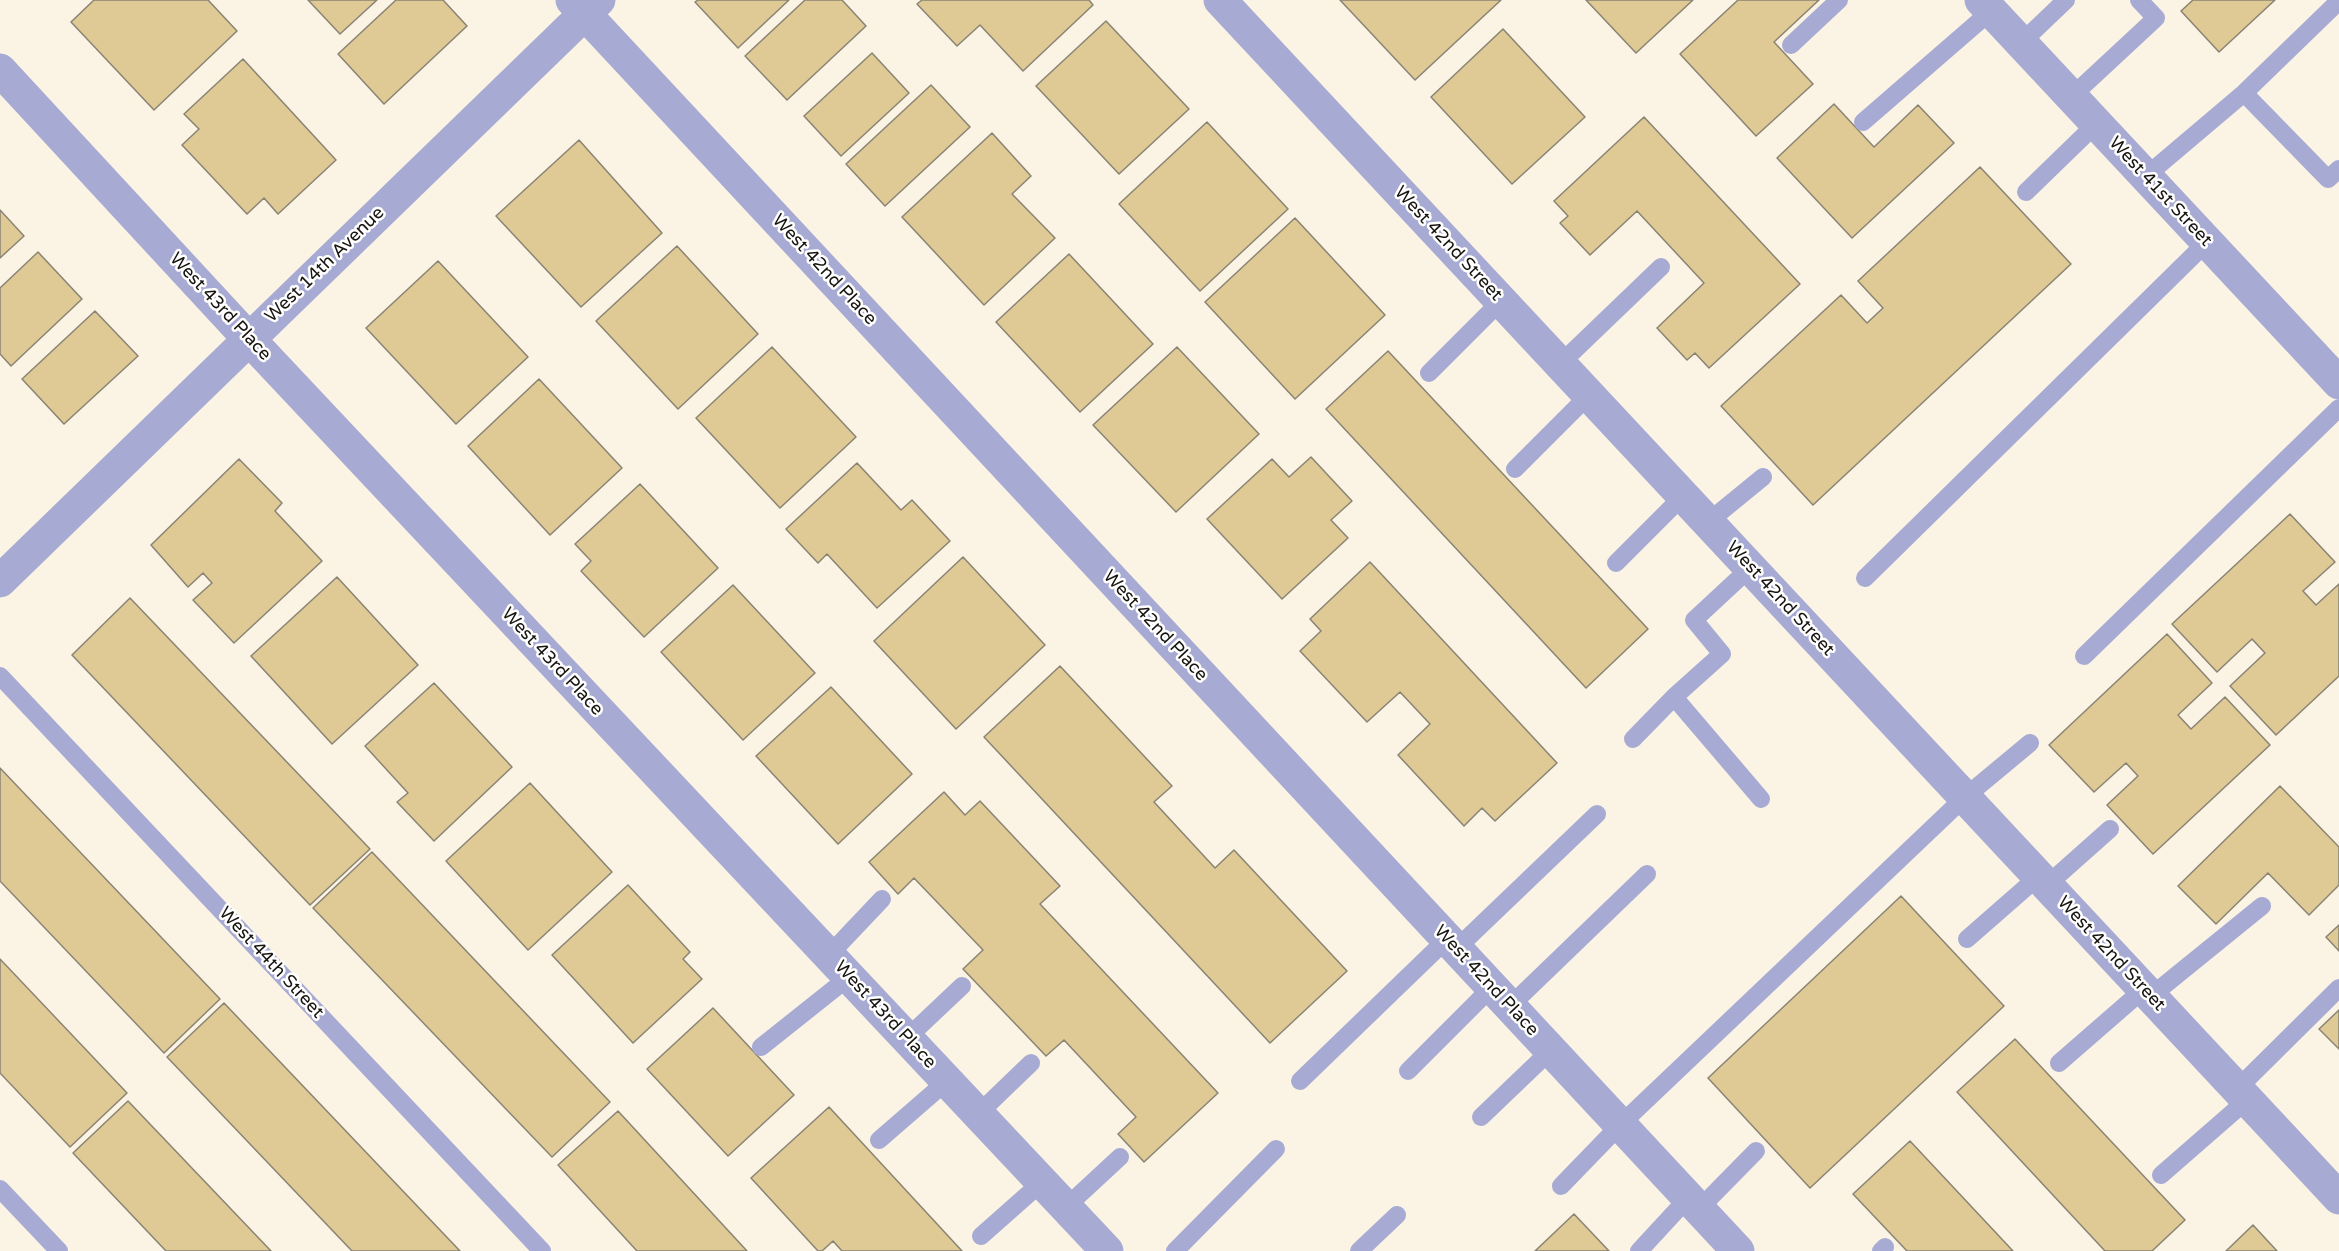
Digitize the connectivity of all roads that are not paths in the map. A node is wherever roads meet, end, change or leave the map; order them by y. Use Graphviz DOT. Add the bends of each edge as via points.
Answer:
graph roads {
  1 [pos="1220,0"];
  2 [pos="1839,0"];
  3 [pos="2066,0"];
  4 [pos="2139,0"];
  5 [pos="2339,1"];
  6 [pos="586,5"];
  7 [pos="1986,6"];
  8 [pos="2021,43"];
  9 [pos="1791,45"];
  10 [pos="0,70"];
  11 [pos="2244,93"];
  12 [pos="2071,97"];
  13 [pos="1863,122"];
  14 [pos="2096,124"];
  15 [pos="2339,169"];
  16 [pos="2146,176"];
  17 [pos="2026,192"];
  18 [pos="2207,242"];
  19 [pos="1661,267"];
  20 [pos="1502,301"];
  21 [pos="248,338"];
  22 [pos="1560,364"];
  23 [pos="1428,373"];
  24 [pos="2339,383"];
  25 [pos="1589,394"];
  26 [pos="2339,408"];
  27 [pos="1515,469"];
  28 [pos="1763,477"];
  29 [pos="1683,496"];
  30 [pos="1708,522"];
  31 [pos="1616,563"];
  32 [pos="1750,568"];
  33 [pos="1865,578"];
  34 [pos="0,581"];
  35 [pos="2084,657"];
  36 [pos="0,676"];
  37 [pos="1674,697"];
  38 [pos="1633,739"];
  39 [pos="2030,743"];
  40 [pos="1965,797"];
  41 [pos="1761,799"];
  42 [pos="1597,814"];
  43 [pos="2110,830"];
  44 [pos="1647,874"];
  45 [pos="2043,881"];
  46 [pos="882,899"];
  47 [pos="2262,906"];
  48 [pos="1967,939"];
  49 [pos="1452,944"];
  50 [pos="839,966"];
  51 [pos="962,986"];
  52 [pos="2339,988"];
  53 [pos="2147,993"];
  54 [pos="1501,997"];
  55 [pos="907,1038"];
  56 [pos="761,1047"];
  57 [pos="1551,1050"];
  58 [pos="1031,1063"];
  59 [pos="2059,1063"];
  60 [pos="1408,1071"];
  61 [pos="947,1081"];
  62 [pos="1300,1081"];
  63 [pos="2242,1095"];
  64 [pos="978,1114"];
  65 [pos="1482,1117"];
  66 [pos="1620,1125"];
  67 [pos="879,1140"];
  68 [pos="1276,1149"];
  69 [pos="1756,1151"];
  70 [pos="1119,1157"];
  71 [pos="2161,1175"];
  72 [pos="1042,1182"];
  73 [pos="1561,1186"];
  74 [pos="0,1188"];
  75 [pos="2338,1194"];
  76 [pos="1694,1203"];
  77 [pos="1066,1208"];
  78 [pos="1397,1215"];
  79 [pos="981,1236"];
  80 [pos="59,1251"];
  81 [pos="542,1251"];
  82 [pos="1107,1251"];
  83 [pos="1175,1251"];
  84 [pos="1359,1251"];
  85 [pos="1639,1251"];
  86 [pos="1738,1251"];
  1 -- 20 [label="street, West 42nd Street"];
  2 -- 9 [label="lane"];
  3 -- 8 [label="lane"];
  4 -- 12 [label="lane" via="2156,18"];
  5 -- 11 [label="lane"];
  6 -- 21 [label="street, West 14th Avenue"];
  6 -- 49 [label="street, West 42nd Place"];
  7 -- 8 [label="street, West 41st Street"];
  7 -- 13 [label="lane"];
  8 -- 12 [label="street, West 41st Street"];
  10 -- 21 [label="street, West 43rd Place"];
  11 -- 15 [label="lane" via="2328,179"];
  11 -- 16 [label="lane"];
  12 -- 14 [label="street, West 41st Street"];
  14 -- 16 [label="street, West 41st Street"];
  14 -- 17 [label="lane"];
  16 -- 18 [label="street, West 41st Street"];
  18 -- 24 [label="street, West 41st Street"];
  18 -- 33 [label="lane"];
  19 -- 22 [label="lane"];
  20 -- 22 [label="street, West 42nd Street"];
  20 -- 23 [label="lane"];
  21 -- 34 [label="street, West 14th Avenue"];
  21 -- 50 [label="street, West 43rd Place"];
  22 -- 25 [label="street, West 42nd Street"];
  25 -- 27 [label="lane"];
  25 -- 29 [label="street, West 42nd Street"];
  26 -- 35 [label="lane"];
  28 -- 30 [label="lane"];
  29 -- 30 [label="street, West 42nd Street"];
  29 -- 31 [label="lane"];
  30 -- 32 [label="street, West 42nd Street"];
  32 -- 37 [label="lane" via="1694,620 1722,654"];
  32 -- 40 [label="street, West 42nd Street"];
  36 -- 81 [label="lane, West 44th Street"];
  37 -- 38 [label="lane"];
  37 -- 41 [label="lane"];
  39 -- 40 [label="lane"];
  40 -- 45 [label="street, West 42nd Street"];
  40 -- 66 [label="lane"];
  42 -- 49 [label="lane"];
  43 -- 45 [label="lane"];
  44 -- 54 [label="lane"];
  45 -- 48 [label="lane"];
  45 -- 53 [label="street, West 42nd Street"];
  46 -- 50 [label="lane"];
  47 -- 53 [label="lane"];
  49 -- 54 [label="street, West 42nd Place"];
  49 -- 62 [label="lane"];
  50 -- 55 [label="street, West 43rd Place"];
  50 -- 56 [label="lane"];
  51 -- 55 [label="lane"];
  52 -- 63 [label="lane"];
  53 -- 59 [label="lane"];
  53 -- 63 [label="street, West 42nd Street"];
  54 -- 57 [label="street, West 42nd Place"];
  54 -- 60 [label="lane"];
  55 -- 61 [label="street, West 43rd Place"];
  57 -- 65 [label="lane"];
  57 -- 66 [label="street, West 42nd Place"];
  58 -- 64 [label="lane"];
  61 -- 64 [label="street, West 43rd Place"];
  61 -- 67 [label="lane"];
  63 -- 71 [label="lane"];
  63 -- 75 [label="street, West 42nd Street"];
  64 -- 72 [label="street, West 43rd Place"];
  66 -- 73 [label="lane"];
  66 -- 76 [label="street, West 42nd Place"];
  68 -- 83 [label="lane"];
  69 -- 76 [label="lane"];
  70 -- 77 [label="lane"];
  72 -- 77 [label="street, West 43rd Place"];
  72 -- 79 [label="lane"];
  74 -- 80 [label="lane"];
  76 -- 85 [label="lane"];
  76 -- 86 [label="street, West 42nd Place"];
  77 -- 82 [label="street, West 43rd Place"];
  78 -- 84 [label="lane"];
}
